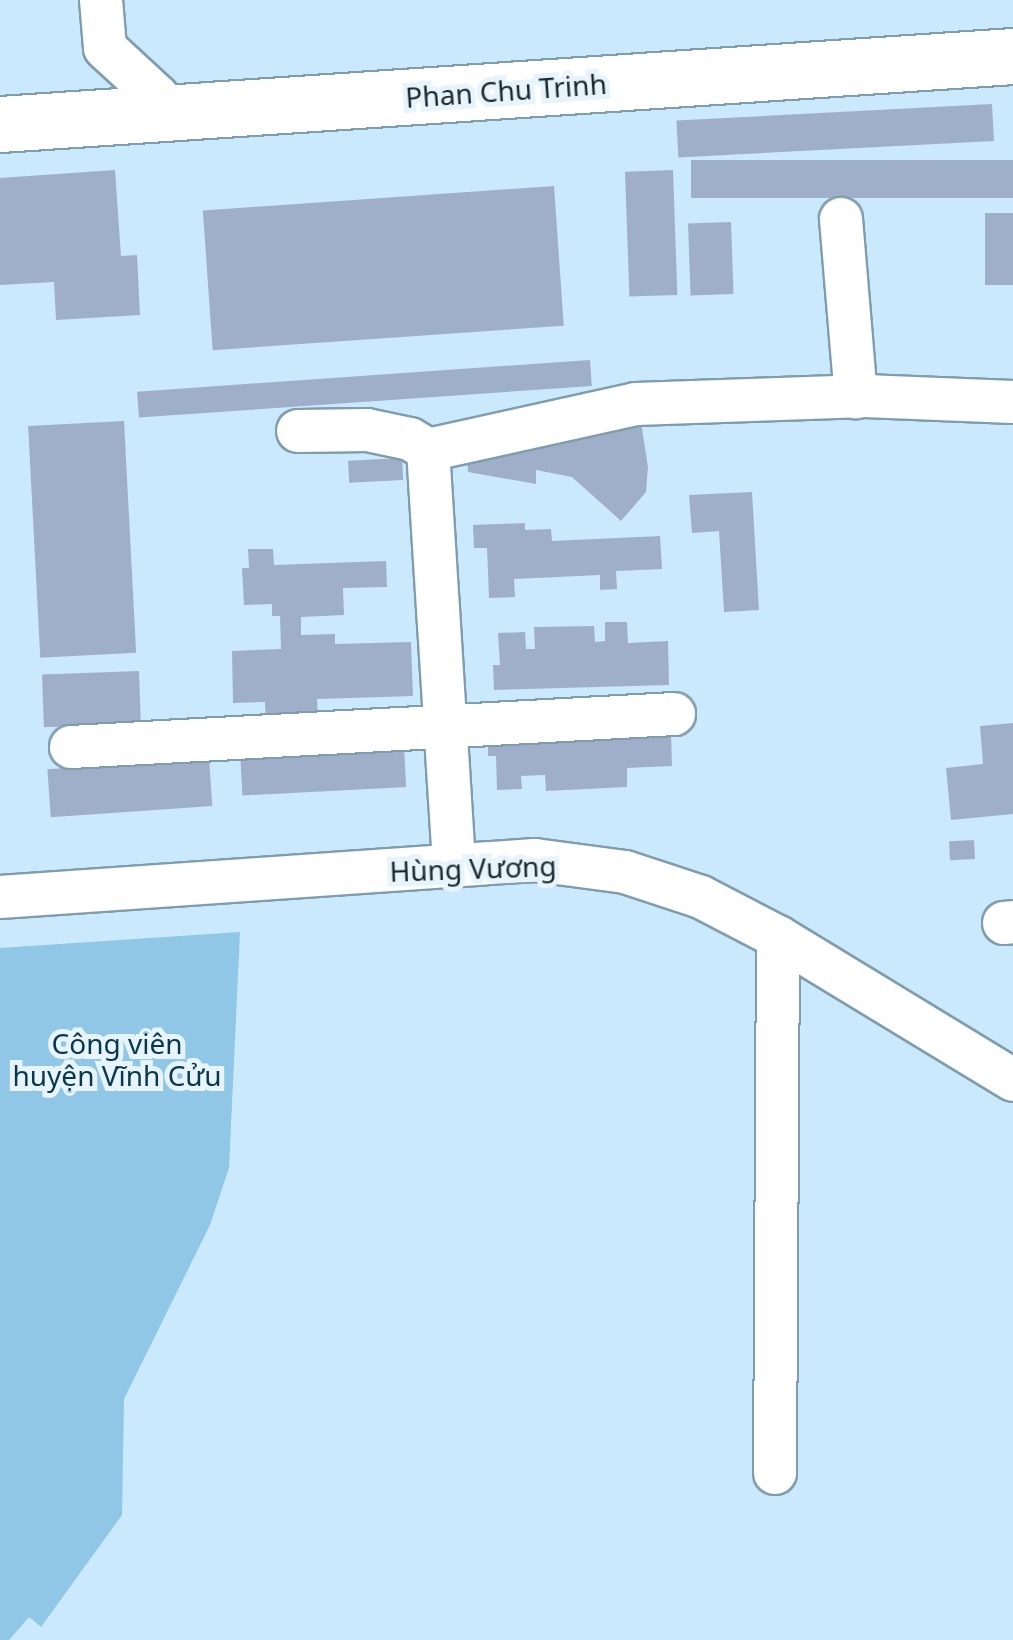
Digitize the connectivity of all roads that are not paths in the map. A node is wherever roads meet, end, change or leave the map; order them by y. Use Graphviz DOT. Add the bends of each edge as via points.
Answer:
graph roads {
  1 [pos="101,0"];
  2 [pos="1013,56"];
  3 [pos="166,113"];
  4 [pos="0,124"];
  5 [pos="842,218"];
  6 [pos="856,397"];
  7 [pos="1013,402"];
  8 [pos="298,431"];
  9 [pos="428,450"];
  10 [pos="674,714"];
  11 [pos="445,729"];
  12 [pos="70,746"];
  13 [pos="454,866"];
  14 [pos="0,897"];
  15 [pos="778,937"];
  16 [pos="1013,1080"];
  17 [pos="775,1472"];
  1 -- 3 [label="street" via="105,48 157,96"];
  2 -- 3 [label="main road, Phan Chu Trinh"];
  3 -- 4 [label="main road, Phan Chu Trinh"];
  5 -- 6 [label="street"];
  6 -- 7 [label="street"];
  6 -- 9 [label="street" via="636,404"];
  8 -- 9 [label="street" via="378,432"];
  9 -- 11 [label="street"];
  10 -- 11 [label="street"];
  11 -- 12 [label="street"];
  11 -- 13 [label="street"];
  13 -- 14 [label="street, Hùng Vương"];
  13 -- 15 [label="street, Hùng Vương" via="535,860 626,872 701,897"];
  15 -- 16 [label="street, Hùng Vương"];
  15 -- 17 [label="street"];
}
